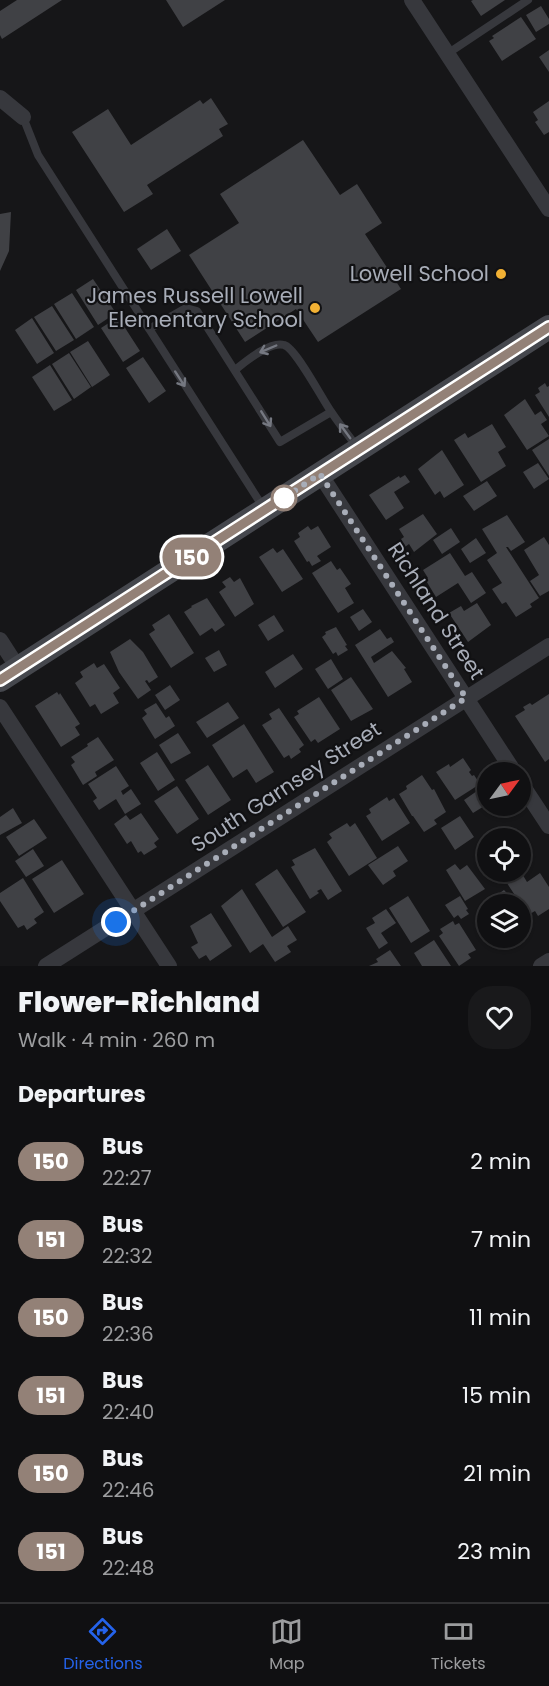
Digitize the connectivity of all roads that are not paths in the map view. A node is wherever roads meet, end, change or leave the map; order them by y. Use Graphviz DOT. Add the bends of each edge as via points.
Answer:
graph roads {
  1 [pos="412,0"];
  2 [pos="528,0"];
  3 [pos="447,54"];
  4 [pos="0,98"];
  5 [pos="24,117"];
  6 [pos="549,209"];
  7 [pos="549,327"];
  8 [pos="149,329"];
  9 [pos="235,370"];
  10 [pos="332,412"];
  11 [pos="359,450"];
  12 [pos="320,474"];
  13 [pos="265,510"];
  14 [pos="0,640"];
  15 [pos="549,646"];
  16 [pos="9,674"];
  17 [pos="466,698"];
  18 [pos="0,707"];
  19 [pos="508,762"];
  20 [pos="531,799"];
  21 [pos="549,826"];
  22 [pos="133,911"];
  23 [pos="549,961"];
  24 [pos="46,966"];
  25 [pos="169,966"];
  26 [pos="541,966"];
  1 -- 3 [label="street"];
  2 -- 3 [label="lane"];
  3 -- 6 [label="street"];
  4 -- 5 [label="street"];
  5 -- 8 [label="lane" via="38,155"];
  7 -- 11 [label="street"];
  8 -- 9 [label="lane" via="186,308 197,311"];
  8 -- 13 [label="lane, one-way"];
  10 -- 9 [label="lane, one-way" via="285,345 274,345"];
  9 -- 10 [label="lane, one-way" via="280,442"];
  11 -- 10 [label="lane, one-way"];
  11 -- 12 [label="street"];
  12 -- 13 [label="street"];
  12 -- 17 [label="street, Richland Street"];
  13 -- 16 [label="street"];
  14 -- 16 [label="street"];
  15 -- 17 [label="street, South Garnsey Street"];
  17 -- 19 [label="street, Richland Street"];
  17 -- 22 [label="street, South Garnsey Street"];
  18 -- 22 [label="street"];
  20 -- 21 [label="street"];
  22 -- 24 [label="street, South Garnsey Street"];
  22 -- 25 [label="street"];
  23 -- 26 [label="street"];
}
